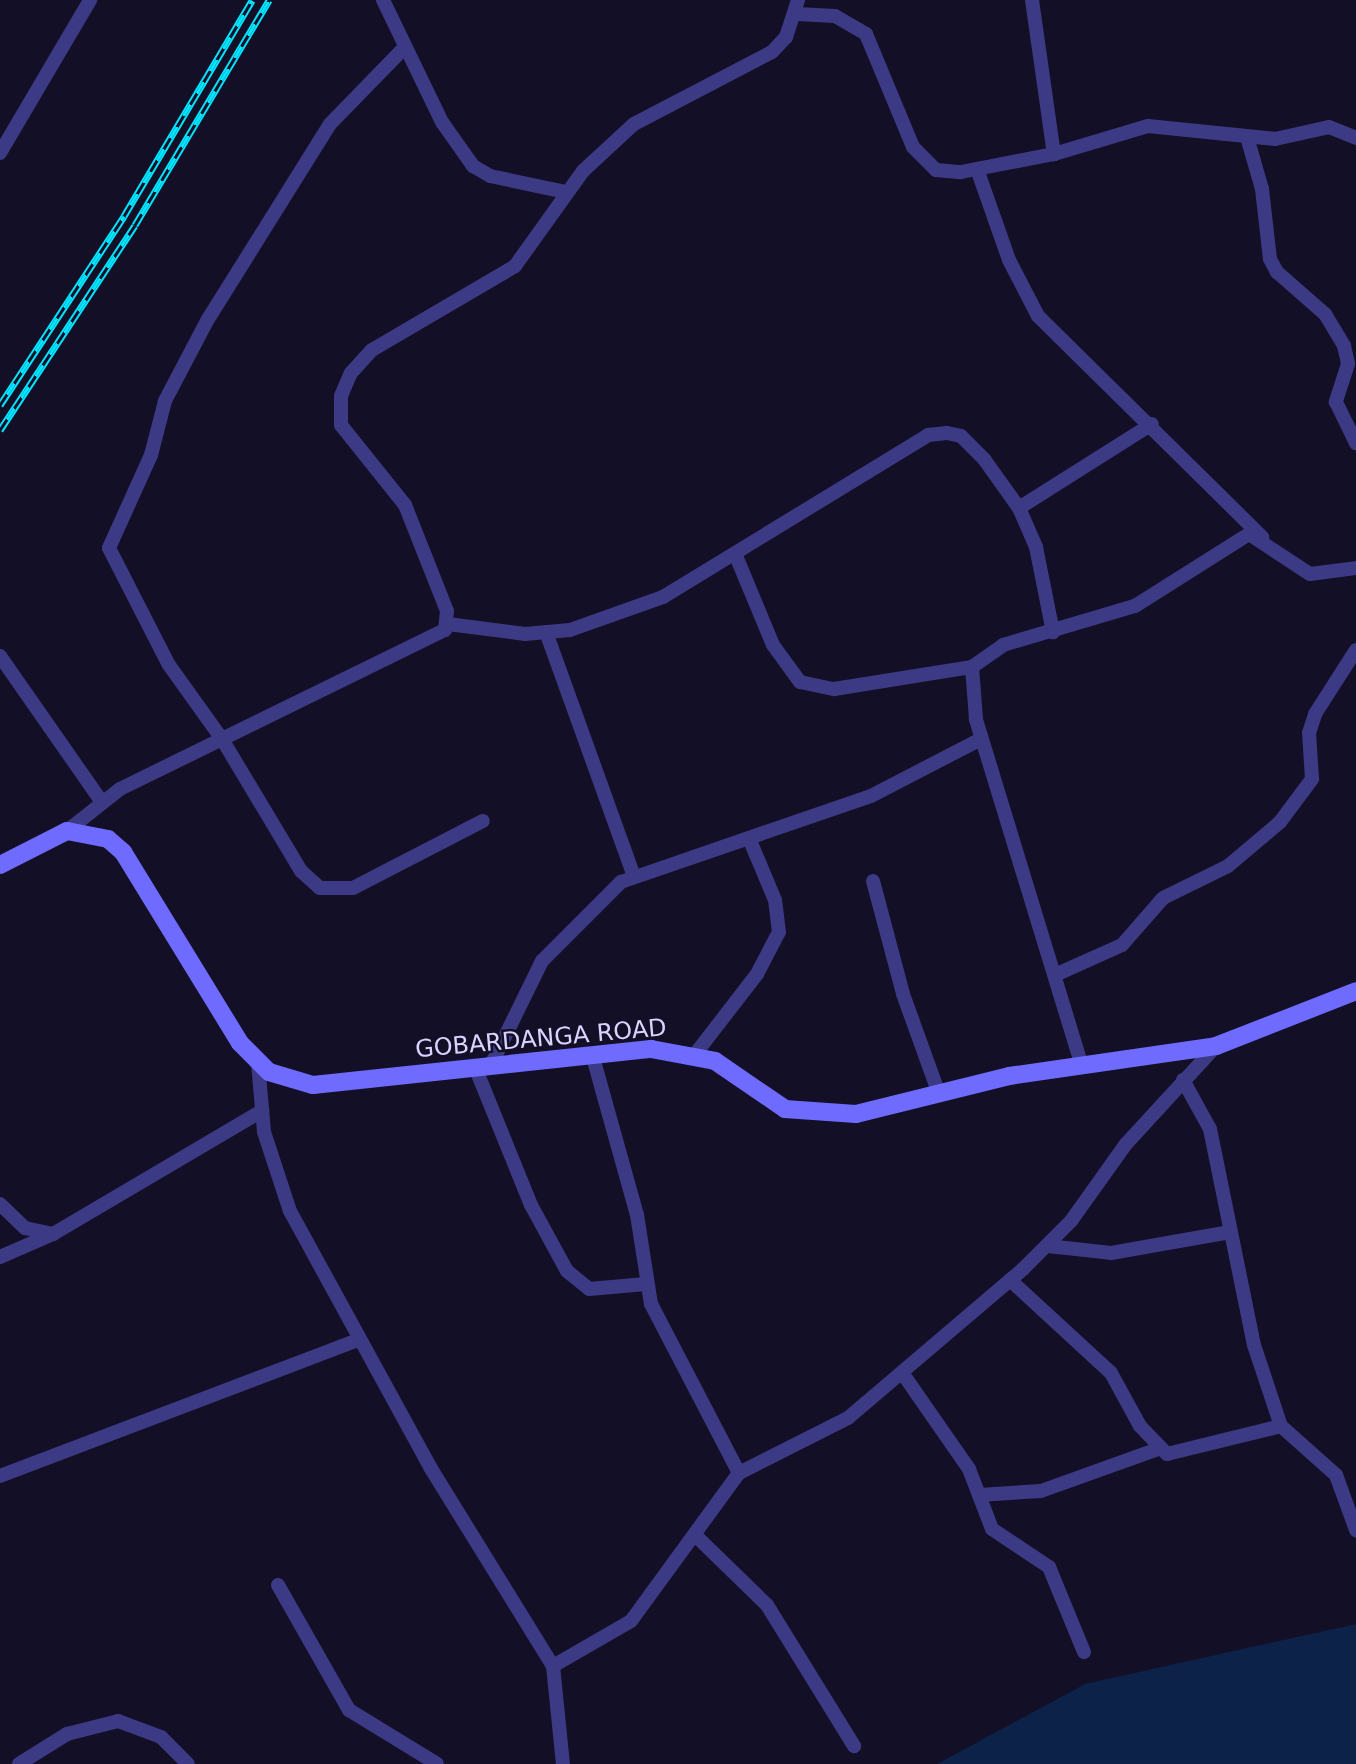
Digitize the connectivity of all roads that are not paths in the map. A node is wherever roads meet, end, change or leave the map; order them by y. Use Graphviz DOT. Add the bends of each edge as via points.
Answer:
graph roads {
  1 [pos="90,0"];
  2 [pos="383,0"];
  3 [pos="1032,0"];
  4 [pos="797,7"];
  5 [pos="405,47"];
  6 [pos="1247,137"];
  7 [pos="1356,138"];
  8 [pos="1,146"];
  9 [pos="1054,154"];
  10 [pos="977,169"];
  11 [pos="566,192"];
  12 [pos="1152,424"];
  13 [pos="1356,443"];
  14 [pos="1018,508"];
  15 [pos="1262,537"];
  16 [pos="736,556"];
  17 [pos="1356,568"];
  18 [pos="448,624"];
  19 [pos="546,632"];
  20 [pos="1053,632"];
  21 [pos="1356,650"];
  22 [pos="0,656"];
  23 [pos="972,667"];
  24 [pos="982,738"];
  25 [pos="222,739"];
  26 [pos="102,802"];
  27 [pos="483,821"];
  28 [pos="67,831"];
  29 [pos="749,838"];
  30 [pos="0,865"];
  31 [pos="634,876"];
  32 [pos="873,881"];
  33 [pos="1055,975"];
  34 [pos="1356,991"];
  35 [pos="1216,1046"];
  36 [pos="696,1053"];
  37 [pos="593,1054"];
  38 [pos="258,1063"];
  39 [pos="1081,1063"];
  40 [pos="483,1066"];
  41 [pos="1183,1080"];
  42 [pos="939,1094"];
  43 [pos="262,1111"];
  44 [pos="0,1204"];
  45 [pos="1230,1232"];
  46 [pos="53,1234"];
  47 [pos="1048,1246"];
  48 [pos="0,1257"];
  49 [pos="1010,1280"];
  50 [pos="646,1284"];
  51 [pos="360,1339"];
  52 [pos="903,1374"];
  53 [pos="1281,1426"];
  54 [pos="1158,1449"];
  55 [pos="739,1473"];
  56 [pos="0,1476"];
  57 [pos="979,1495"];
  58 [pos="1356,1530"];
  59 [pos="695,1535"];
  60 [pos="278,1585"];
  61 [pos="1084,1652"];
  62 [pos="553,1666"];
  63 [pos="854,1746"];
  64 [pos="19,1764"];
  65 [pos="188,1764"];
  66 [pos="437,1764"];
  67 [pos="563,1764"];
  1 -- 8 [label="street"];
  2 -- 5 [label="street"];
  3 -- 9 [label="street"];
  4 -- 10 [label="street" via="835,16 866,34 926,165 947,172"];
  4 -- 11 [label="street" via="772,52 653,110 602,151"];
  5 -- 11 [label="street" via="442,122 473,166"];
  5 -- 25 [label="street" via="330,124 208,319 173,382 151,455 112,531 109,548 138,614"];
  6 -- 7 [label="street" via="1275,139 1329,127"];
  6 -- 9 [label="street" via="1148,126"];
  6 -- 13 [label="street" via="1262,189 1270,259 1277,272 1325,314 1344,346 1348,364 1336,402"];
  9 -- 10 [label="street"];
  10 -- 12 [label="street" via="1009,260 1038,316"];
  11 -- 18 [label="street" via="515,266 372,350 341,396 341,425 405,505"];
  12 -- 14 [label="street"];
  12 -- 15 [label="street"];
  14 -- 16 [label="street" via="961,436 928,435"];
  14 -- 20 [label="street" via="1036,547"];
  15 -- 17 [label="street" via="1310,574"];
  15 -- 20 [label="street" via="1237,537 1135,606"];
  16 -- 19 [label="street" via="663,597"];
  16 -- 23 [label="street" via="773,645 800,682 834,689"];
  18 -- 19 [label="street"];
  18 -- 25 [label="street" via="424,645"];
  19 -- 31 [label="street"];
  20 -- 23 [label="street" via="984,653"];
  21 -- 33 [label="street" via="1315,714 1309,733 1312,779 1280,822 1228,866 1163,898 1122,945"];
  22 -- 26 [label="street"];
  23 -- 24 [label="street" via="969,683"];
  24 -- 29 [label="street" via="871,796"];
  24 -- 33 [label="street"];
  25 -- 26 [label="street"];
  25 -- 27 [label="street" via="302,871 320,888 354,888"];
  26 -- 28 [label="street"];
  28 -- 30 [label="main road"];
  28 -- 38 [label="main road, GOBARDANGA ROAD" via="97,834 123,852 194,975"];
  29 -- 31 [label="street"];
  29 -- 36 [label="street" via="775,900 779,932 757,974"];
  31 -- 40 [label="street" via="589,907 542,961"];
  32 -- 42 [label="street" via="903,994"];
  33 -- 39 [label="street"];
  34 -- 35 [label="main road, GOBARDANGA ROAD"];
  35 -- 39 [label="main road, GOBARDANGA ROAD"];
  35 -- 41 [label="street"];
  36 -- 37 [label="main road, GOBARDANGA ROAD"];
  36 -- 42 [label="main road, GOBARDANGA ROAD" via="785,1109 804,1114 883,1110"];
  37 -- 40 [label="main road, GOBARDANGA ROAD"];
  37 -- 50 [label="street" via="637,1215"];
  38 -- 40 [label="main road, GOBARDANGA ROAD" via="279,1077 313,1085"];
  38 -- 43 [label="street"];
  39 -- 42 [label="main road, GOBARDANGA ROAD"];
  40 -- 50 [label="street" via="531,1205 567,1271 589,1289"];
  41 -- 45 [label="street" via="1210,1129"];
  41 -- 47 [label="street"];
  43 -- 46 [label="street"];
  43 -- 51 [label="street" via="290,1211"];
  44 -- 46 [label="street" via="25,1228"];
  45 -- 47 [label="street" via="1111,1253"];
  45 -- 53 [label="street" via="1254,1345"];
  46 -- 48 [label="street"];
  47 -- 49 [label="street"];
  49 -- 52 [label="street"];
  49 -- 54 [label="street" via="1111,1373"];
  50 -- 55 [label="street" via="665,1335"];
  51 -- 56 [label="street"];
  51 -- 62 [label="street"];
  52 -- 55 [label="street" via="848,1418"];
  52 -- 57 [label="street" via="954,1445"];
  53 -- 54 [label="street" via="1176,1455"];
  53 -- 58 [label="street" via="1336,1475"];
  54 -- 57 [label="street" via="1041,1491"];
  55 -- 59 [label="street"];
  57 -- 61 [label="street" via="1000,1538 1049,1567"];
  59 -- 62 [label="street" via="631,1621"];
  59 -- 63 [label="street" via="767,1605"];
  60 -- 66 [label="street" via="349,1710"];
  62 -- 67 [label="street"];
  64 -- 65 [label="street" via="67,1734 118,1721 161,1737"];
}
